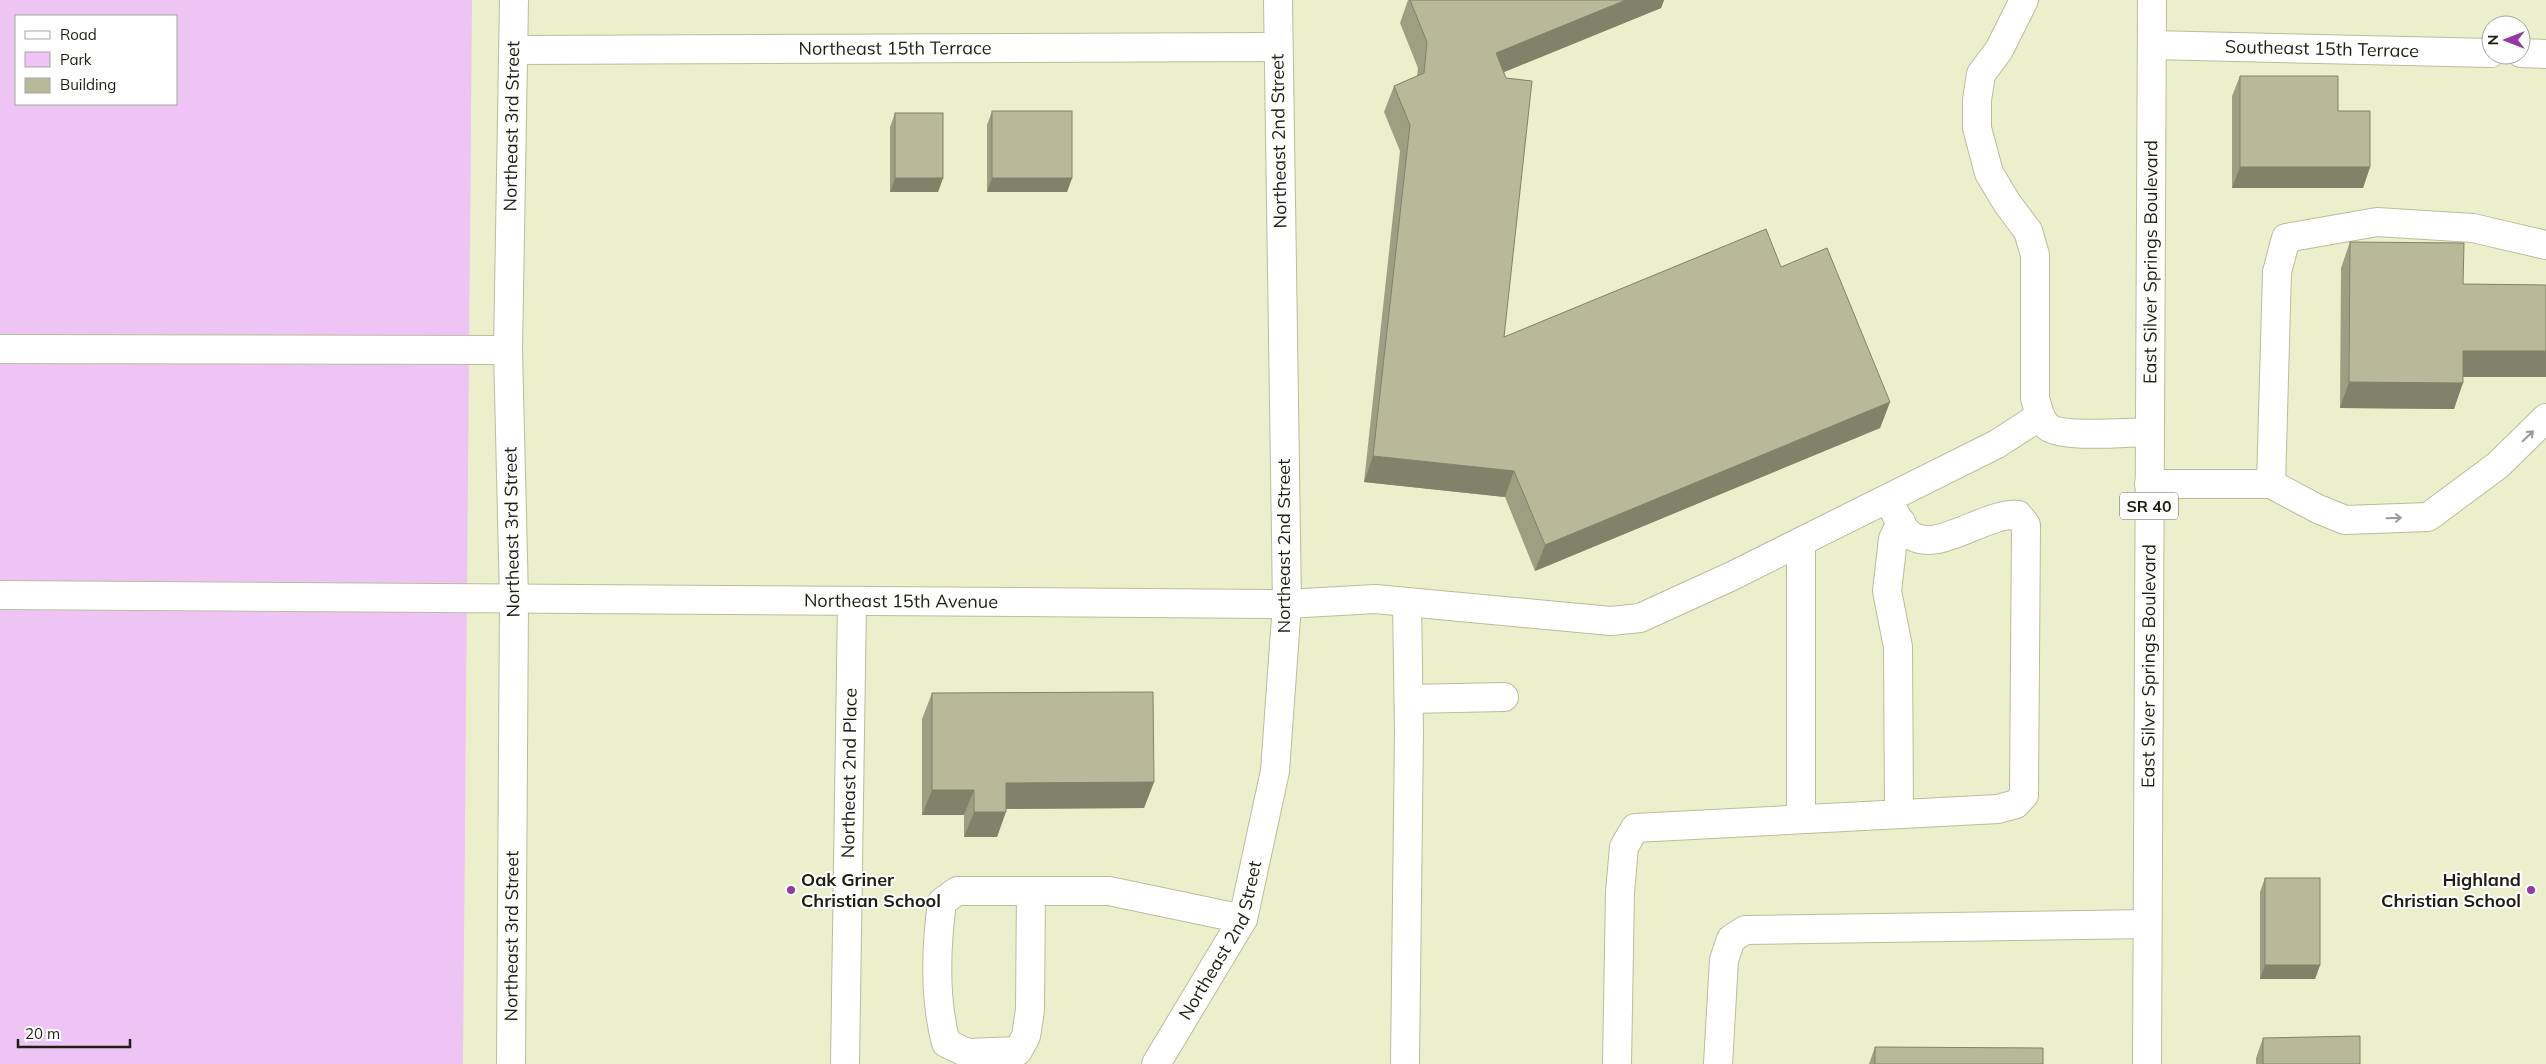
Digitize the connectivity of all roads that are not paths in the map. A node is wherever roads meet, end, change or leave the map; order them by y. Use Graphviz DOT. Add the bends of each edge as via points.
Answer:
graph roads {
  1 [pos="514,0"];
  2 [pos="1278,0"];
  3 [pos="2024,0"];
  4 [pos="2152,0"];
  5 [pos="2152,45"];
  6 [pos="1277,47"];
  7 [pos="514,50"];
  8 [pos="2481,52"];
  9 [pos="2531,53"];
  10 [pos="2546,54"];
  11 [pos="2546,245"];
  12 [pos="0,350"];
  13 [pos="508,350"];
  14 [pos="2040,416"];
  15 [pos="2546,418"];
  16 [pos="2150,432"];
  17 [pos="2149,484"];
  18 [pos="2271,484"];
  19 [pos="1894,511"];
  20 [pos="1801,543"];
  21 [pos="0,595"];
  22 [pos="514,599"];
  23 [pos="852,601"];
  24 [pos="1407,602"];
  25 [pos="1287,604"];
  26 [pos="1504,697"];
  27 [pos="1408,699"];
  28 [pos="1898,814"];
  29 [pos="1801,819"];
  30 [pos="1031,891"];
  31 [pos="1243,919"];
  32 [pos="2147,924"];
  33 [pos="511,1064"];
  34 [pos="845,1064"];
  35 [pos="1156,1064"];
  36 [pos="1405,1064"];
  37 [pos="1617,1064"];
  38 [pos="1718,1064"];
  39 [pos="2147,1064"];
  1 -- 7 [label="street, Northeast 3rd Street"];
  2 -- 6 [label="street, Northeast 2nd Street"];
  3 -- 14 [label="street" via="1999,50 1981,74 1977,128 1989,173 2028,231 2034,255 2035,398"];
  4 -- 5 [label="street, East Silver Springs Boulevard / SR 40"];
  5 -- 8 [label="street, Southeast 15th Terrace"];
  5 -- 16 [label="street, East Silver Springs Boulevard / SR 40"];
  6 -- 7 [label="street, Northeast 15th Terrace"];
  6 -- 25 [label="street, Northeast 2nd Street"];
  7 -- 13 [label="street, Northeast 3rd Street"];
  9 -- 10 [label="street"];
  11 -- 18 [label="street" via="2473,228 2377,222 2286,238 2277,272"];
  12 -- 13 [label="street"];
  13 -- 22 [label="street, Northeast 3rd Street"];
  14 -- 16 [label="street" via="2048,427 2064,433"];
  14 -- 19 [label="street, Northeast 15th Avenue"];
  18 -- 15 [label="street, one-way" via="2345,520 2428,517 2498,465"];
  16 -- 17 [label="street, East Silver Springs Boulevard / SR 40"];
  17 -- 18 [label="street"];
  17 -- 32 [label="street, East Silver Springs Boulevard / SR 40"];
  19 -- 20 [label="street, Northeast 15th Avenue"];
  19 -- 28 [label="street" via="1887,591 1898,647"];
  19 -- 28 [label="street" via="1907,533 1923,542 1942,540 2006,514 2018,515 2026,525 2024,795 2016,804 1998,809"];
  20 -- 24 [label="street, Northeast 15th Avenue" via="1640,618 1611,621 1552,618"];
  20 -- 29 [label="street"];
  21 -- 22 [label="street, Northeast 15th Avenue"];
  22 -- 23 [label="street, Northeast 15th Avenue"];
  22 -- 33 [label="street, Northeast 3rd Street"];
  23 -- 25 [label="street, Northeast 15th Avenue"];
  23 -- 34 [label="street, Northeast 2nd Place"];
  24 -- 25 [label="street, Northeast 15th Avenue" via="1375,599"];
  24 -- 27 [label="street"];
  25 -- 31 [label="street, Northeast 2nd Street" via="1275,772"];
  26 -- 27 [label="street"];
  27 -- 36 [label="street"];
  28 -- 29 [label="street"];
  29 -- 37 [label="street" via="1635,828 1624,847 1620,892"];
  30 -- 30 [label="street" via="957,891 942,902 938,932 942,1027 946,1042 967,1053 1018,1051 1026,1036 1030,1010"];
  30 -- 31 [label="street" via="1109,891"];
  31 -- 35 [label="street, Northeast 2nd Street"];
  32 -- 38 [label="street" via="1745,930 1731,939 1724,960"];
  32 -- 39 [label="street, East Silver Springs Boulevard / SR 40"];
}
